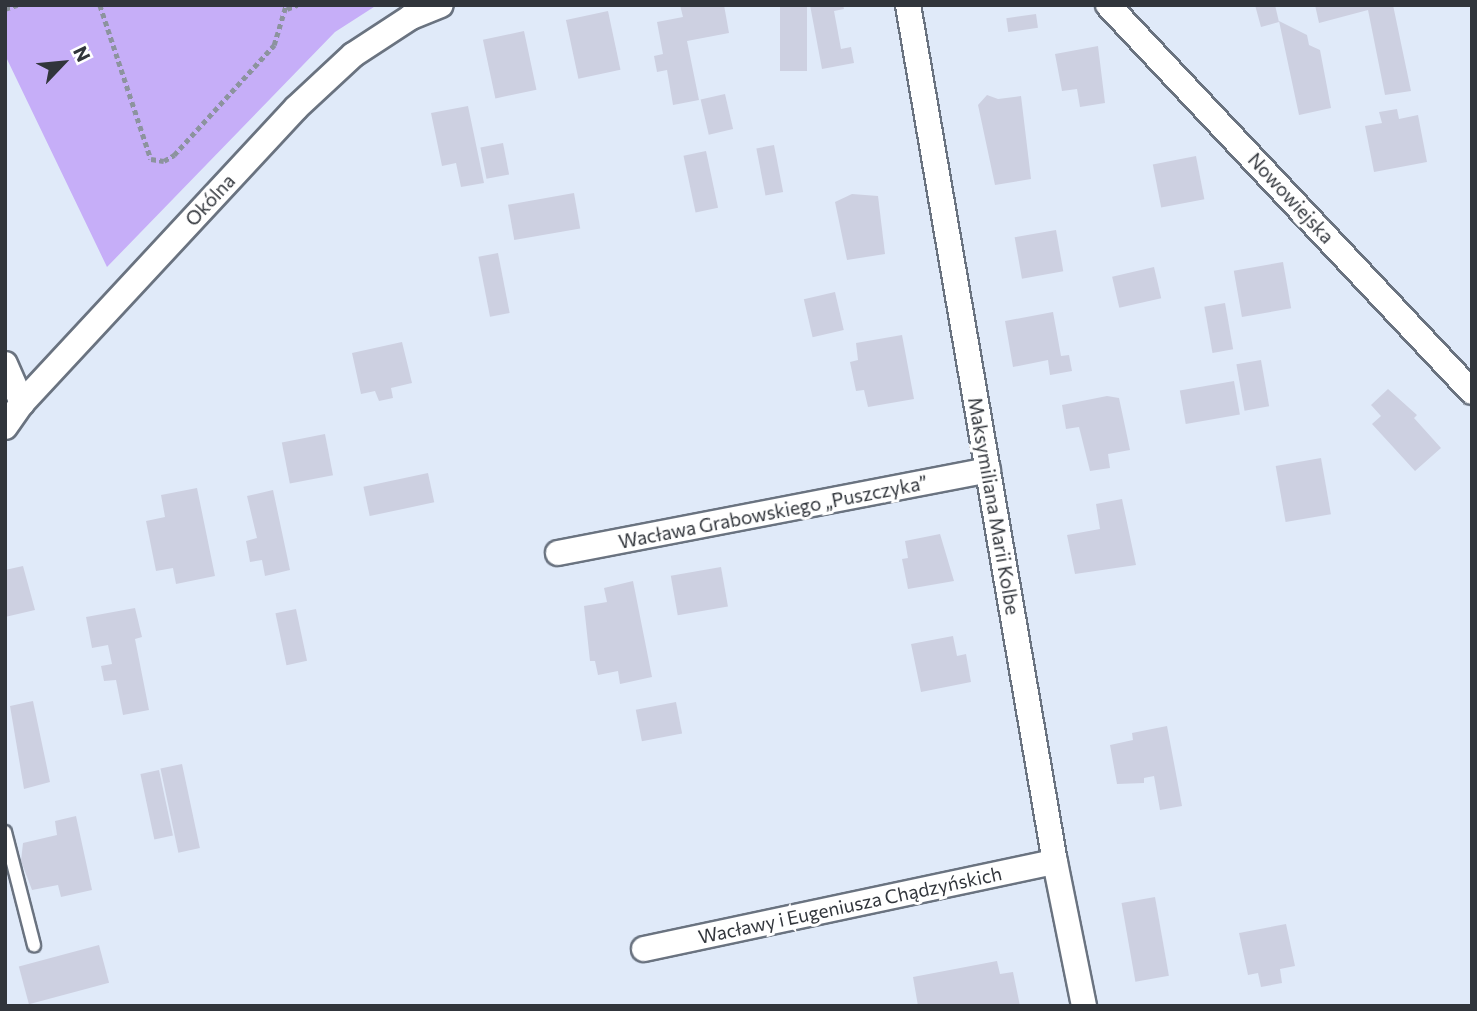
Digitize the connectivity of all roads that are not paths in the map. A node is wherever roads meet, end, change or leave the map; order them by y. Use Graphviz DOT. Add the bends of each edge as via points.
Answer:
graph roads {
  1 [pos="441,5"];
  2 [pos="908,5"];
  3 [pos="1108,5"];
  4 [pos="5,364"];
  5 [pos="1472,392"];
  6 [pos="22,403"];
  7 [pos="5,426"];
  8 [pos="988,470"];
  9 [pos="558,553"];
  10 [pos="5,832"];
  11 [pos="1055,862"];
  12 [pos="34,944"];
  13 [pos="644,949"];
  14 [pos="1084,1006"];
  1 -- 6 [label="street, Okólna" via="411,17 353,55 296,108"];
  2 -- 8 [label="street, Maksymiliana Marii Kolbe"];
  3 -- 5 [label="street, Nowowiejska"];
  4 -- 6 [label="street"];
  6 -- 7 [label="street, Okólna"];
  8 -- 9 [label="street, Wacława Grabowskiego „Puszczyka”"];
  8 -- 11 [label="street, Maksymiliana Marii Kolbe"];
  10 -- 12 [label="lane"];
  11 -- 13 [label="street, Wacławy i Eugeniusza Chądzyńskich"];
  11 -- 14 [label="street, Maksymiliana Marii Kolbe"];
}
